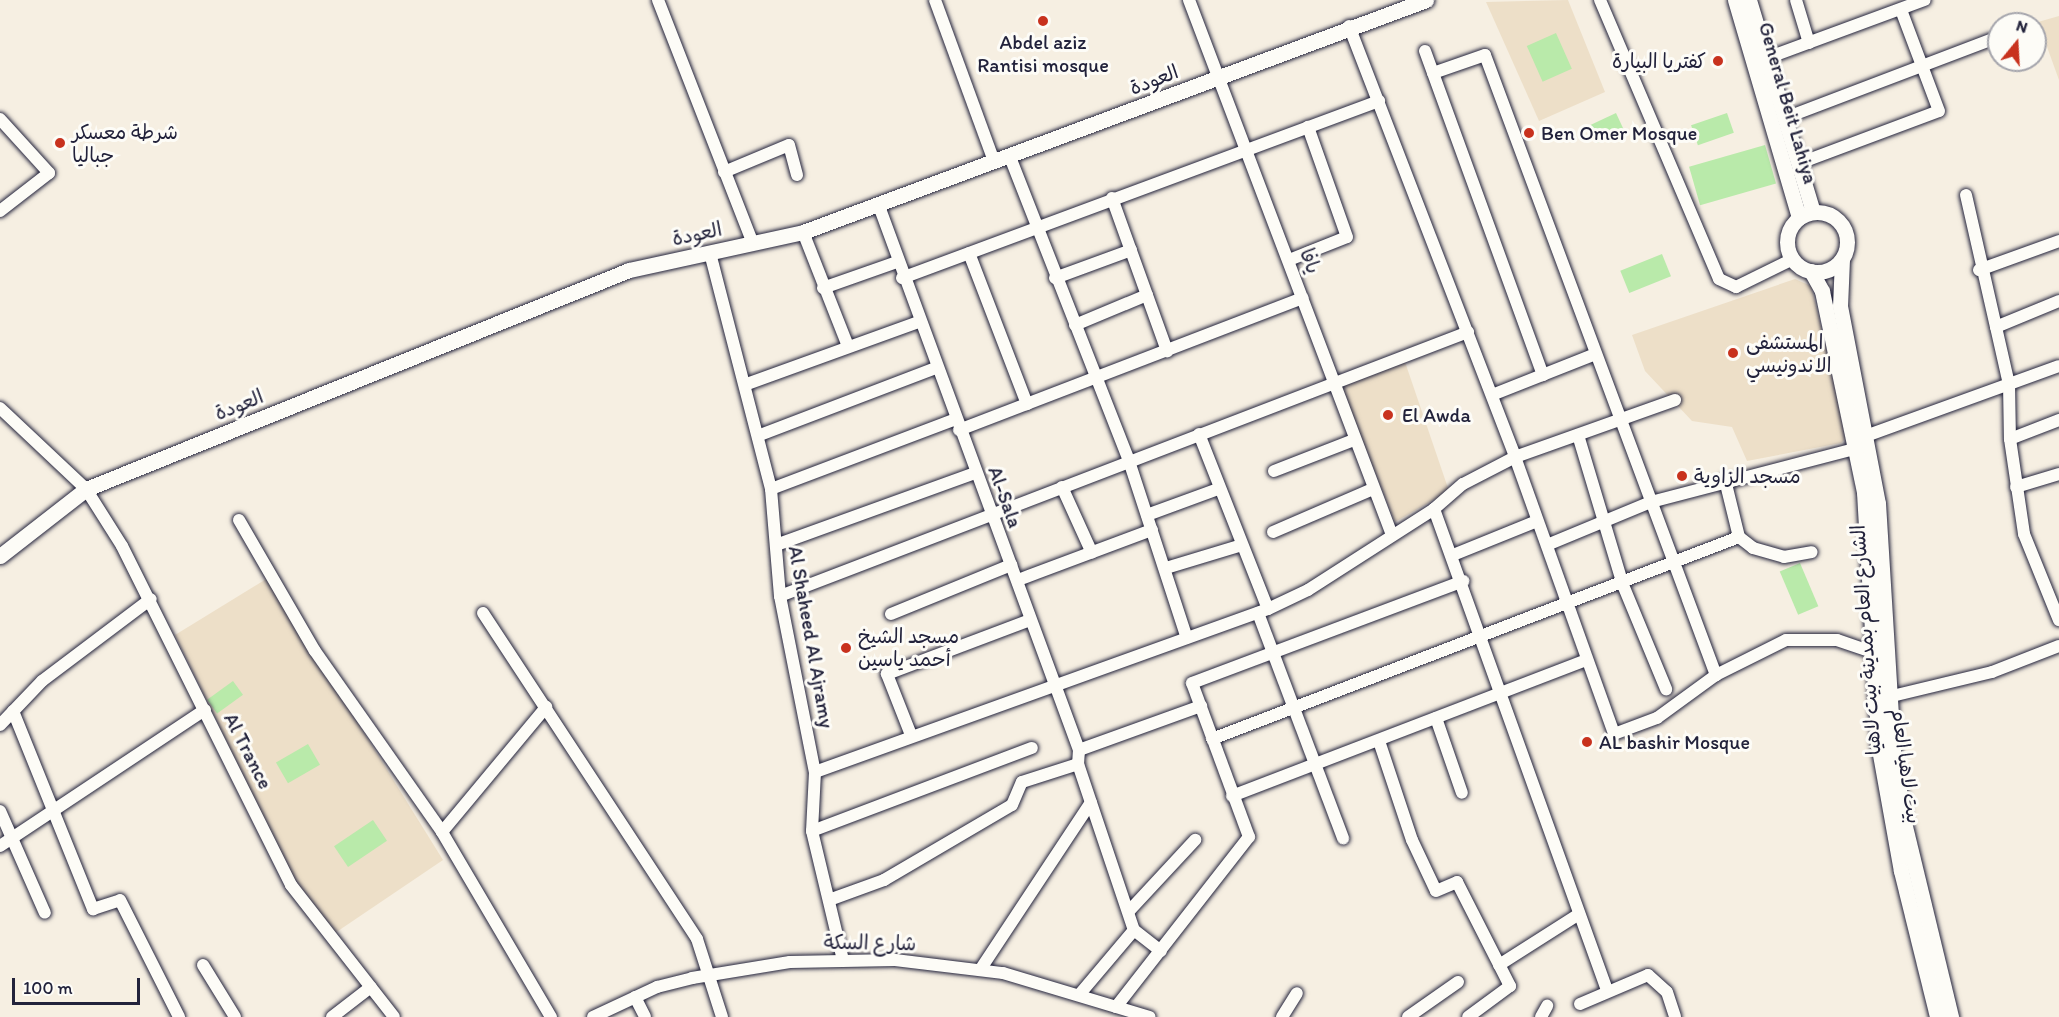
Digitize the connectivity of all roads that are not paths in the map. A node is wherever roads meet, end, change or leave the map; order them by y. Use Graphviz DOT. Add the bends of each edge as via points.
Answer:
graph roads {
  1 [pos="658,0"];
  2 [pos="935,0"];
  3 [pos="1189,0"];
  4 [pos="1426,0"];
  5 [pos="1600,0"];
  6 [pos="1735,0"];
  7 [pos="1749,0"];
  8 [pos="1797,0"];
  9 [pos="1924,0"];
  10 [pos="1901,10"];
  11 [pos="1349,26"];
  12 [pos="1987,41"];
  13 [pos="1809,43"];
  14 [pos="1425,51"];
  15 [pos="1767,58"];
  16 [pos="1921,64"];
  17 [pos="1433,73"];
  18 [pos="1217,78"];
  19 [pos="1379,101"];
  20 [pos="1785,118"];
  21 [pos="0,119"];
  22 [pos="1308,127"];
  23 [pos="1249,147"];
  24 [pos="1010,157"];
  25 [pos="994,161"];
  26 [pos="1800,163"];
  27 [pos="724,172"];
  28 [pos="797,175"];
  29 [pos="1965,195"];
  30 [pos="1112,198"];
  31 [pos="879,206"];
  32 [pos="0,210"];
  33 [pos="1806,215"];
  34 [pos="1034,227"];
  35 [pos="803,232"];
  36 [pos="2059,241"];
  37 [pos="753,244"];
  38 [pos="1131,250"];
  39 [pos="710,253"];
  40 [pos="969,253"];
  41 [pos="1793,259"];
  42 [pos="1842,259"];
  43 [pos="1289,260"];
  44 [pos="897,262"];
  45 [pos="1979,270"];
  46 [pos="1811,271"];
  47 [pos="902,278"];
  48 [pos="1055,278"];
  49 [pos="823,288"];
  50 [pos="1147,295"];
  51 [pos="1303,298"];
  52 [pos="2059,301"];
  53 [pos="918,322"];
  54 [pos="1075,326"];
  55 [pos="1996,327"];
  56 [pos="1468,332"];
  57 [pos="848,346"];
  58 [pos="1167,351"];
  59 [pos="1593,355"];
  60 [pos="2059,366"];
  61 [pos="935,368"];
  62 [pos="1543,375"];
  63 [pos="1095,379"];
  64 [pos="1334,382"];
  65 [pos="747,384"];
  66 [pos="2009,384"];
  67 [pos="1492,395"];
  68 [pos="1675,400"];
  69 [pos="1028,404"];
  70 [pos="0,408"];
  71 [pos="1622,419"];
  72 [pos="2059,420"];
  73 [pos="957,425"];
  74 [pos="1198,434"];
  75 [pos="760,435"];
  76 [pos="1578,435"];
  77 [pos="2010,439"];
  78 [pos="1354,440"];
  79 [pos="1859,443"];
  80 [pos="1515,458"];
  81 [pos="1130,461"];
  82 [pos="1274,471"];
  83 [pos="975,473"];
  84 [pos="2059,474"];
  85 [pos="1725,480"];
  86 [pos="1062,487"];
  87 [pos="2016,487"];
  88 [pos="86,489"];
  89 [pos="771,489"];
  90 [pos="1218,489"];
  91 [pos="1373,489"];
  92 [pos="1652,502"];
  93 [pos="1434,509"];
  94 [pos="1147,515"];
  95 [pos="991,519"];
  96 [pos="239,520"];
  97 [pos="1537,521"];
  98 [pos="1601,521"];
  99 [pos="1152,530"];
  100 [pos="1273,532"];
  101 [pos="1392,535"];
  102 [pos="1738,537"];
  103 [pos="776,545"];
  104 [pos="1547,545"];
  105 [pos="1239,546"];
  106 [pos="1092,552"];
  107 [pos="1812,552"];
  108 [pos="1453,555"];
  109 [pos="0,556"];
  110 [pos="1011,565"];
  111 [pos="1674,565"];
  112 [pos="1166,568"];
  113 [pos="1018,580"];
  114 [pos="1463,581"];
  115 [pos="1623,585"];
  116 [pos="780,596"];
  117 [pos="151,599"];
  118 [pos="1564,604"];
  119 [pos="1263,611"];
  120 [pos="483,613"];
  121 [pos="891,614"];
  122 [pos="1030,620"];
  123 [pos="2059,620"];
  124 [pos="1481,635"];
  125 [pos="1187,638"];
  126 [pos="2059,646"];
  127 [pos="1273,652"];
  128 [pos="1874,653"];
  129 [pos="1584,661"];
  130 [pos="1716,675"];
  131 [pos="1054,683"];
  132 [pos="1666,689"];
  133 [pos="1501,694"];
  134 [pos="1888,697"];
  135 [pos="1201,706"];
  136 [pos="1292,706"];
  137 [pos="546,708"];
  138 [pos="206,710"];
  139 [pos="13,711"];
  140 [pos="1436,718"];
  141 [pos="0,725"];
  142 [pos="911,735"];
  143 [pos="1212,739"];
  144 [pos="1379,741"];
  145 [pos="1032,748"];
  146 [pos="1078,750"];
  147 [pos="1078,764"];
  148 [pos="1312,766"];
  149 [pos="815,772"];
  150 [pos="1462,793"];
  151 [pos="1232,796"];
  152 [pos="1091,802"];
  153 [pos="0,811"];
  154 [pos="53,813"];
  155 [pos="812,831"];
  156 [pos="442,832"];
  157 [pos="1343,838"];
  158 [pos="14,839"];
  159 [pos="1195,840"];
  160 [pos="0,846"];
  161 [pos="829,900"];
  162 [pos="1130,910"];
  163 [pos="45,913"];
  164 [pos="1579,914"];
  165 [pos="1134,930"];
  166 [pos="1161,951"];
  167 [pos="843,960"];
  168 [pos="203,965"];
  169 [pos="1499,965"];
  170 [pos="980,970"];
  171 [pos="708,975"];
  172 [pos="1458,982"];
  173 [pos="370,987"];
  174 [pos="1607,990"];
  175 [pos="1297,993"];
  176 [pos="1079,995"];
  177 [pos="635,997"];
  178 [pos="1580,1004"];
  179 [pos="1116,1007"];
  180 [pos="179,1017"];
  181 [pos="235,1017"];
  182 [pos="332,1017"];
  183 [pos="394,1017"];
  184 [pos="551,1017"];
  185 [pos="593,1017"];
  186 [pos="645,1017"];
  187 [pos="722,1017"];
  188 [pos="1150,1017"];
  189 [pos="1282,1017"];
  190 [pos="1408,1017"];
  191 [pos="1468,1017"];
  192 [pos="1675,1017"];
  193 [pos="1937,1017"];
  194 [pos="1951,1017"];
  1 -- 27 [label="street"];
  2 -- 25 [label="street"];
  3 -- 18 [label="street, يافا"];
  4 -- 11 [label="main road, العودة"];
  5 -- 41 [label="street" via="1719,279 1736,287"];
  6 -- 33 [label="main road, General Beit Lahiya"];
  7 -- 15 [label="main road, General Beit Lahiya"];
  8 -- 13 [label="street"];
  9 -- 10 [label="street"];
  10 -- 13 [label="street"];
  10 -- 16 [label="street"];
  11 -- 18 [label="main road, العودة"];
  11 -- 19 [label="street"];
  12 -- 16 [label="street"];
  13 -- 15 [label="street"];
  14 -- 17 [label="street"];
  15 -- 20 [label="main road, General Beit Lahiya"];
  16 -- 20 [label="street"];
  16 -- 26 [label="street" via="1939,111"];
  17 -- 59 [label="street" via="1485,55"];
  17 -- 62 [label="street"];
  18 -- 23 [label="street, يافا"];
  18 -- 24 [label="main road, العودة"];
  19 -- 22 [label="street"];
  19 -- 56 [label="street"];
  20 -- 26 [label="main road, General Beit Lahiya"];
  21 -- 32 [label="street" via="49,173"];
  22 -- 23 [label="street"];
  22 -- 43 [label="street" via="1347,237"];
  23 -- 30 [label="street"];
  23 -- 43 [label="street, يافا"];
  24 -- 25 [label="main road, العودة"];
  24 -- 34 [label="street"];
  25 -- 31 [label="main road, العودة"];
  26 -- 33 [label="main road, General Beit Lahiya"];
  27 -- 28 [label="street" via="789,145"];
  27 -- 37 [label="street"];
  29 -- 45 [label="street"];
  30 -- 34 [label="street"];
  30 -- 38 [label="street"];
  31 -- 35 [label="main road, العودة"];
  31 -- 44 [label="street, Al-Sala"];
  33 -- 41 [label="main road" via="1788,237"];
  33 -- 42 [label="main road" via="1832,215 1842,225 1847,244"];
  34 -- 40 [label="street"];
  34 -- 48 [label="street"];
  35 -- 37 [label="main road, العودة"];
  35 -- 49 [label="street"];
  36 -- 45 [label="street"];
  37 -- 39 [label="main road, العودة"];
  38 -- 48 [label="street"];
  38 -- 50 [label="street"];
  39 -- 65 [label="street, Al Shaheed Al Ajramy"];
  39 -- 88 [label="main road, العودة" via="629,270"];
  40 -- 47 [label="street"];
  40 -- 69 [label="street"];
  41 -- 46 [label="main road"];
  42 -- 46 [label="main road" via="1829,269"];
  42 -- 79 [label="main road, الشارع العام بمدينة بيت لاهيا" via="1840,306"];
  43 -- 51 [label="street, يافا"];
  44 -- 47 [label="street, Al-Sala"];
  44 -- 49 [label="street"];
  45 -- 55 [label="street"];
  46 -- 79 [label="main road, بيت لاهيا العام" via="1822,291"];
  47 -- 53 [label="street, Al-Sala"];
  48 -- 54 [label="street"];
  49 -- 57 [label="street"];
  50 -- 54 [label="street"];
  50 -- 58 [label="street"];
  51 -- 58 [label="street"];
  51 -- 64 [label="street, يافا"];
  52 -- 55 [label="street"];
  53 -- 57 [label="street"];
  53 -- 61 [label="street, Al-Sala"];
  54 -- 63 [label="street"];
  55 -- 66 [label="street"];
  56 -- 64 [label="street"];
  56 -- 67 [label="street"];
  57 -- 65 [label="street"];
  58 -- 63 [label="street"];
  59 -- 62 [label="street"];
  59 -- 71 [label="street"];
  60 -- 66 [label="street"];
  61 -- 73 [label="street, Al-Sala"];
  61 -- 75 [label="street"];
  62 -- 67 [label="street"];
  63 -- 69 [label="street"];
  63 -- 81 [label="street"];
  64 -- 74 [label="street"];
  64 -- 78 [label="street, يافا"];
  65 -- 75 [label="street, Al Shaheed Al Ajramy"];
  66 -- 77 [label="street"];
  66 -- 79 [label="street"];
  67 -- 80 [label="street"];
  68 -- 71 [label="street"];
  69 -- 73 [label="street"];
  70 -- 88 [label="street, Al Trance"];
  71 -- 76 [label="street"];
  71 -- 92 [label="street"];
  72 -- 77 [label="street"];
  73 -- 83 [label="street, Al-Sala"];
  73 -- 89 [label="street"];
  74 -- 81 [label="street"];
  74 -- 90 [label="street"];
  75 -- 89 [label="street, Al Shaheed Al Ajramy"];
  76 -- 80 [label="street"];
  76 -- 98 [label="street"];
  77 -- 87 [label="street"];
  78 -- 82 [label="street"];
  78 -- 91 [label="street, يافا"];
  79 -- 85 [label="street"];
  79 -- 128 [label="main road, بيت لاهيا العام"];
  79 -- 134 [label="main road, الشارع العام بمدينة بيت لاهيا" via="1878,503 1886,582"];
  80 -- 93 [label="street" via="1463,484"];
  80 -- 97 [label="street"];
  81 -- 86 [label="street"];
  81 -- 94 [label="street"];
  83 -- 95 [label="street, Al-Sala"];
  83 -- 103 [label="street"];
  84 -- 87 [label="street"];
  85 -- 92 [label="street"];
  85 -- 102 [label="street"];
  86 -- 95 [label="street" via="997,510"];
  86 -- 106 [label="street"];
  87 -- 123 [label="street" via="2024,534"];
  88 -- 109 [label="main road, العودة"];
  88 -- 117 [label="street, Al Trance"];
  89 -- 103 [label="street, Al Shaheed Al Ajramy"];
  90 -- 94 [label="street"];
  90 -- 105 [label="street"];
  91 -- 100 [label="street"];
  91 -- 101 [label="street, يافا"];
  92 -- 98 [label="street"];
  92 -- 111 [label="street"];
  93 -- 101 [label="street"];
  93 -- 108 [label="street"];
  94 -- 99 [label="street"];
  95 -- 110 [label="street, Al-Sala"];
  95 -- 116 [label="street"];
  96 -- 156 [label="street" via="315,651"];
  97 -- 104 [label="street"];
  97 -- 108 [label="street"];
  98 -- 104 [label="street"];
  98 -- 115 [label="street"];
  99 -- 106 [label="street"];
  99 -- 112 [label="street"];
  101 -- 119 [label="street"];
  102 -- 107 [label="street" via="1753,549 1784,557"];
  102 -- 111 [label="street"];
  103 -- 116 [label="street, Al Shaheed Al Ajramy"];
  104 -- 118 [label="street"];
  105 -- 112 [label="street"];
  105 -- 119 [label="street"];
  106 -- 113 [label="street"];
  108 -- 114 [label="street"];
  110 -- 113 [label="street, Al-Sala"];
  110 -- 121 [label="street"];
  111 -- 115 [label="street"];
  111 -- 130 [label="street"];
  112 -- 125 [label="street"];
  113 -- 122 [label="street, Al-Sala"];
  114 -- 124 [label="street"];
  114 -- 127 [label="street"];
  115 -- 118 [label="street"];
  115 -- 132 [label="street"];
  116 -- 149 [label="street, Al Shaheed Al Ajramy"];
  117 -- 138 [label="street, Al Trance"];
  117 -- 139 [label="street" via="42,681"];
  118 -- 124 [label="street"];
  118 -- 129 [label="street"];
  119 -- 125 [label="street"];
  119 -- 127 [label="street"];
  120 -- 137 [label="street"];
  122 -- 131 [label="street, Al-Sala"];
  122 -- 142 [label="street" via="887,674"];
  124 -- 133 [label="street"];
  124 -- 136 [label="street"];
  125 -- 131 [label="street"];
  126 -- 134 [label="street" via="1992,672"];
  127 -- 135 [label="street" via="1192,683"];
  127 -- 136 [label="street"];
  128 -- 130 [label="street" via="1837,640 1786,640"];
  128 -- 193 [label="main road, بيت لاهيا العام" via="1885,785"];
  129 -- 130 [label="street" via="1614,734 1657,718"];
  129 -- 133 [label="street"];
  131 -- 142 [label="street"];
  131 -- 146 [label="street, Al-Sala"];
  133 -- 140 [label="street"];
  133 -- 164 [label="street"];
  134 -- 194 [label="main road, الشارع العام بمدينة بيت لاهيا" via="1904,822"];
  135 -- 143 [label="street"];
  135 -- 146 [label="street"];
  136 -- 143 [label="street"];
  136 -- 148 [label="street"];
  137 -- 156 [label="street"];
  137 -- 171 [label="street" via="697,939"];
  138 -- 154 [label="street"];
  138 -- 173 [label="street, Al Trance" via="291,885"];
  139 -- 141 [label="street"];
  139 -- 154 [label="street"];
  140 -- 144 [label="street"];
  140 -- 150 [label="street"];
  142 -- 149 [label="street"];
  143 -- 151 [label="street"];
  144 -- 148 [label="street"];
  144 -- 169 [label="street" via="1412,840 1436,891 1457,882"];
  145 -- 155 [label="street"];
  146 -- 147 [label="street, Al-Sala"];
  147 -- 152 [label="street, Al-Sala"];
  147 -- 161 [label="street" via="1022,782 1012,805 884,879"];
  148 -- 151 [label="street"];
  148 -- 157 [label="street"];
  149 -- 155 [label="street, Al Shaheed Al Ajramy"];
  151 -- 166 [label="street" via="1249,837"];
  152 -- 162 [label="street, Al-Sala"];
  152 -- 170 [label="street"];
  153 -- 158 [label="street"];
  154 -- 158 [label="street"];
  154 -- 180 [label="street" via="93,909 120,900"];
  155 -- 161 [label="street, Al Shaheed Al Ajramy"];
  156 -- 184 [label="street"];
  158 -- 160 [label="street"];
  158 -- 163 [label="street"];
  159 -- 162 [label="street"];
  161 -- 167 [label="street, Al Shaheed Al Ajramy"];
  162 -- 165 [label="street, Al-Sala"];
  164 -- 169 [label="street"];
  164 -- 174 [label="street"];
  165 -- 166 [label="street"];
  165 -- 176 [label="street"];
  166 -- 179 [label="street"];
  167 -- 170 [label="street, شارع السكة"];
  167 -- 171 [label="street, شارع السكة"];
  168 -- 181 [label="street"];
  169 -- 191 [label="street" via="1510,986"];
  170 -- 176 [label="street, شارع السكة"];
  171 -- 177 [label="street, شارع السكة"];
  171 -- 187 [label="street"];
  172 -- 190 [label="street"];
  173 -- 182 [label="street"];
  173 -- 183 [label="street, Al Trance"];
  174 -- 178 [label="street"];
  174 -- 192 [label="street" via="1656,977"];
  175 -- 189 [label="street"];
  176 -- 179 [label="street, شارع السكة"];
  177 -- 185 [label="street, شارع السكة"];
  177 -- 186 [label="street"];
  179 -- 188 [label="street, شارع السكة"];
}
